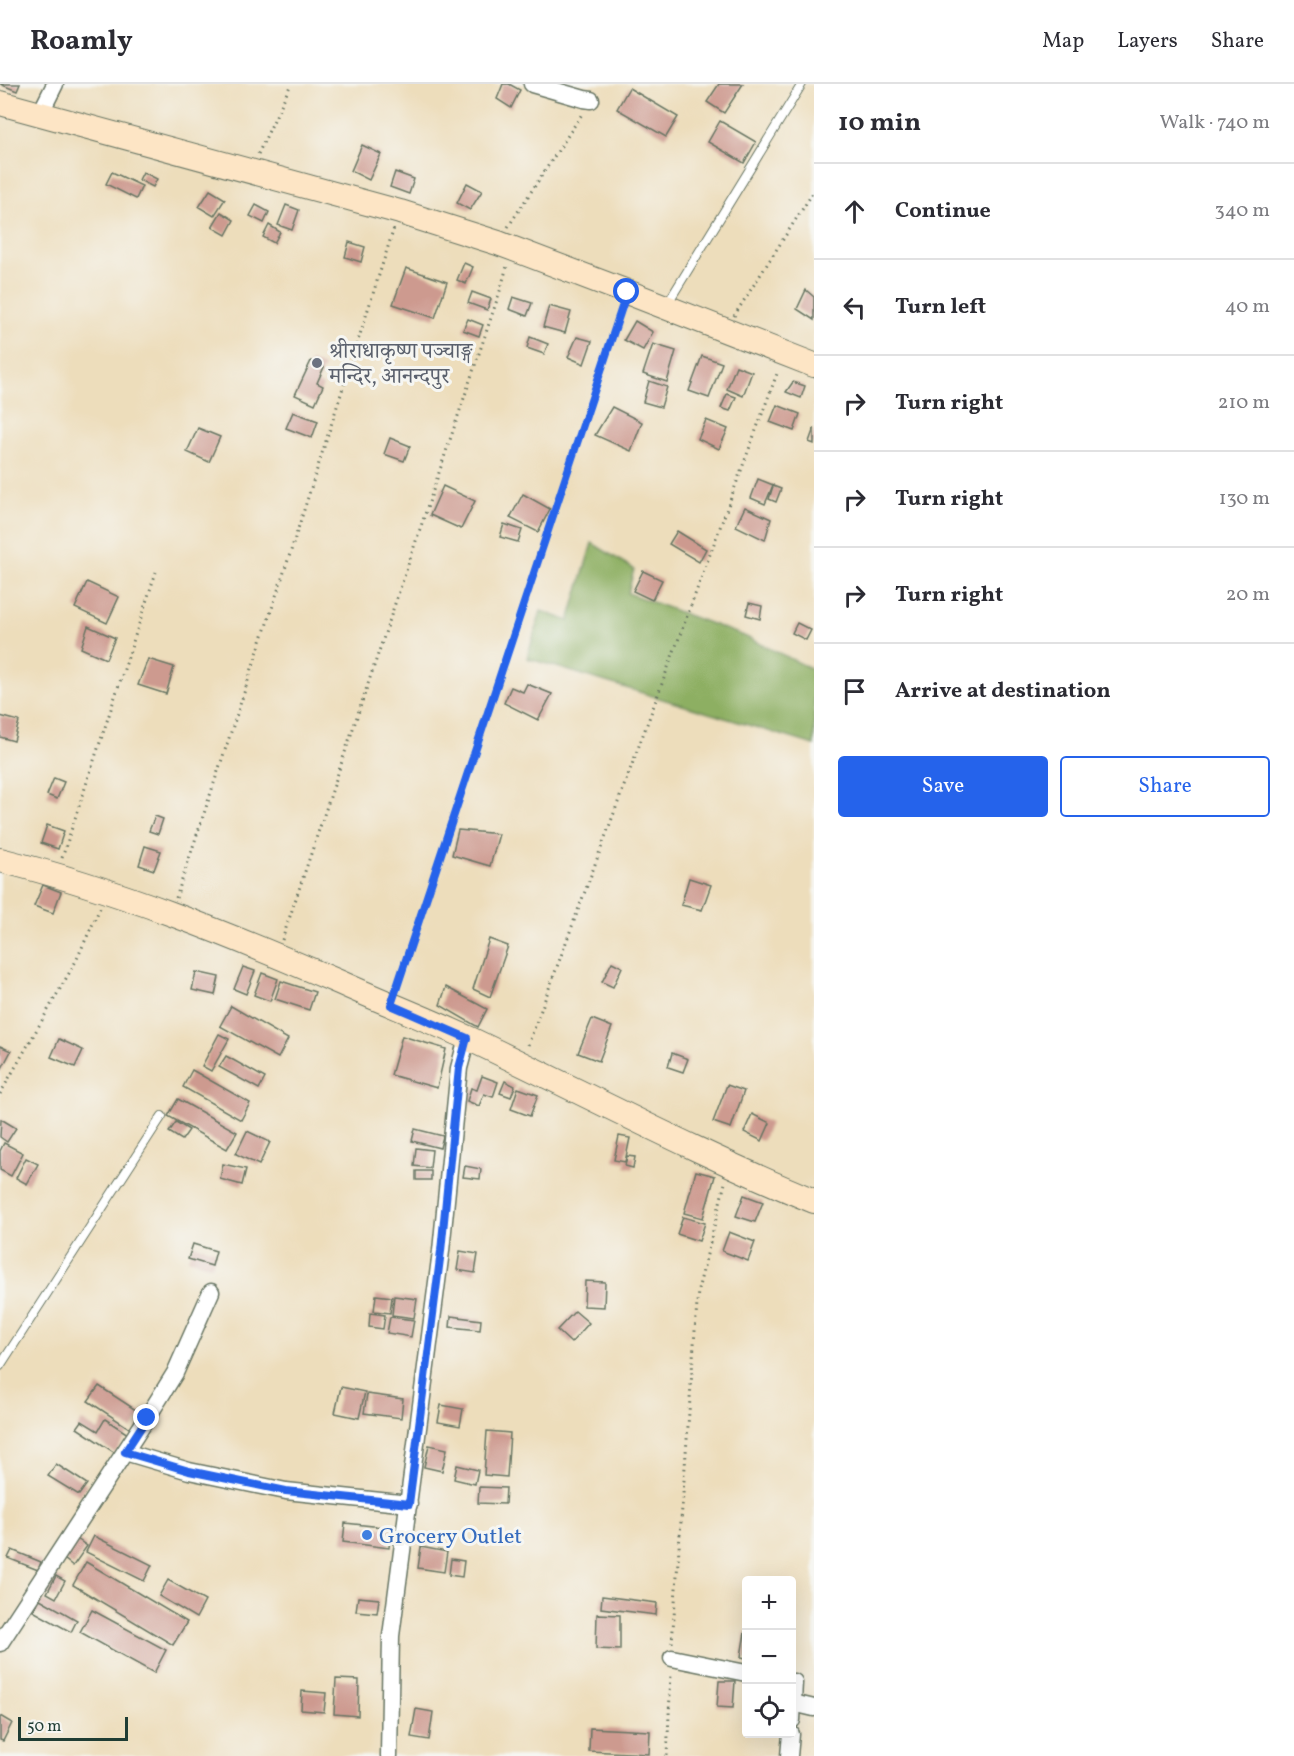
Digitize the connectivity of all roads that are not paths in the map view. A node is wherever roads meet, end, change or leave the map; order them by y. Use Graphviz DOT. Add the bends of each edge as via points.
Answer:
graph roads {
  1 [pos="55,84"];
  2 [pos="532,84"];
  3 [pos="802,84"];
  4 [pos="591,100"];
  5 [pos="0,103"];
  6 [pos="40,114"];
  7 [pos="665,307"];
  8 [pos="814,365"];
  9 [pos="0,860"];
  10 [pos="467,1038"];
  11 [pos="162,1116"];
  12 [pos="814,1201"];
  13 [pos="211,1292"];
  14 [pos="0,1366"];
  15 [pos="125,1452"];
  16 [pos="409,1504"];
  17 [pos="0,1643"];
  18 [pos="672,1658"];
  19 [pos="742,1672"];
  20 [pos="814,1708"];
  21 [pos="796,1710"];
  22 [pos="791,1738"];
  23 [pos="389,1756"];
  24 [pos="789,1756"];
  1 -- 6 [label="street"];
  2 -- 4 [label="street"];
  3 -- 7 [label="lane"];
  5 -- 6 [label="street"];
  6 -- 7 [label="street" via="399,212 504,246"];
  7 -- 8 [label="street"];
  9 -- 10 [label="street" via="56,874 170,914"];
  10 -- 12 [label="street"];
  10 -- 16 [label="street" via="459,1068"];
  11 -- 14 [label="lane"];
  13 -- 15 [label="street" via="175,1373"];
  15 -- 16 [label="street" via="189,1471 286,1491"];
  15 -- 17 [label="street"];
  16 -- 23 [label="street" via="391,1636"];
  18 -- 19 [label="street"];
  20 -- 21 [label="street"];
  22 -- 24 [label="street"];
}
